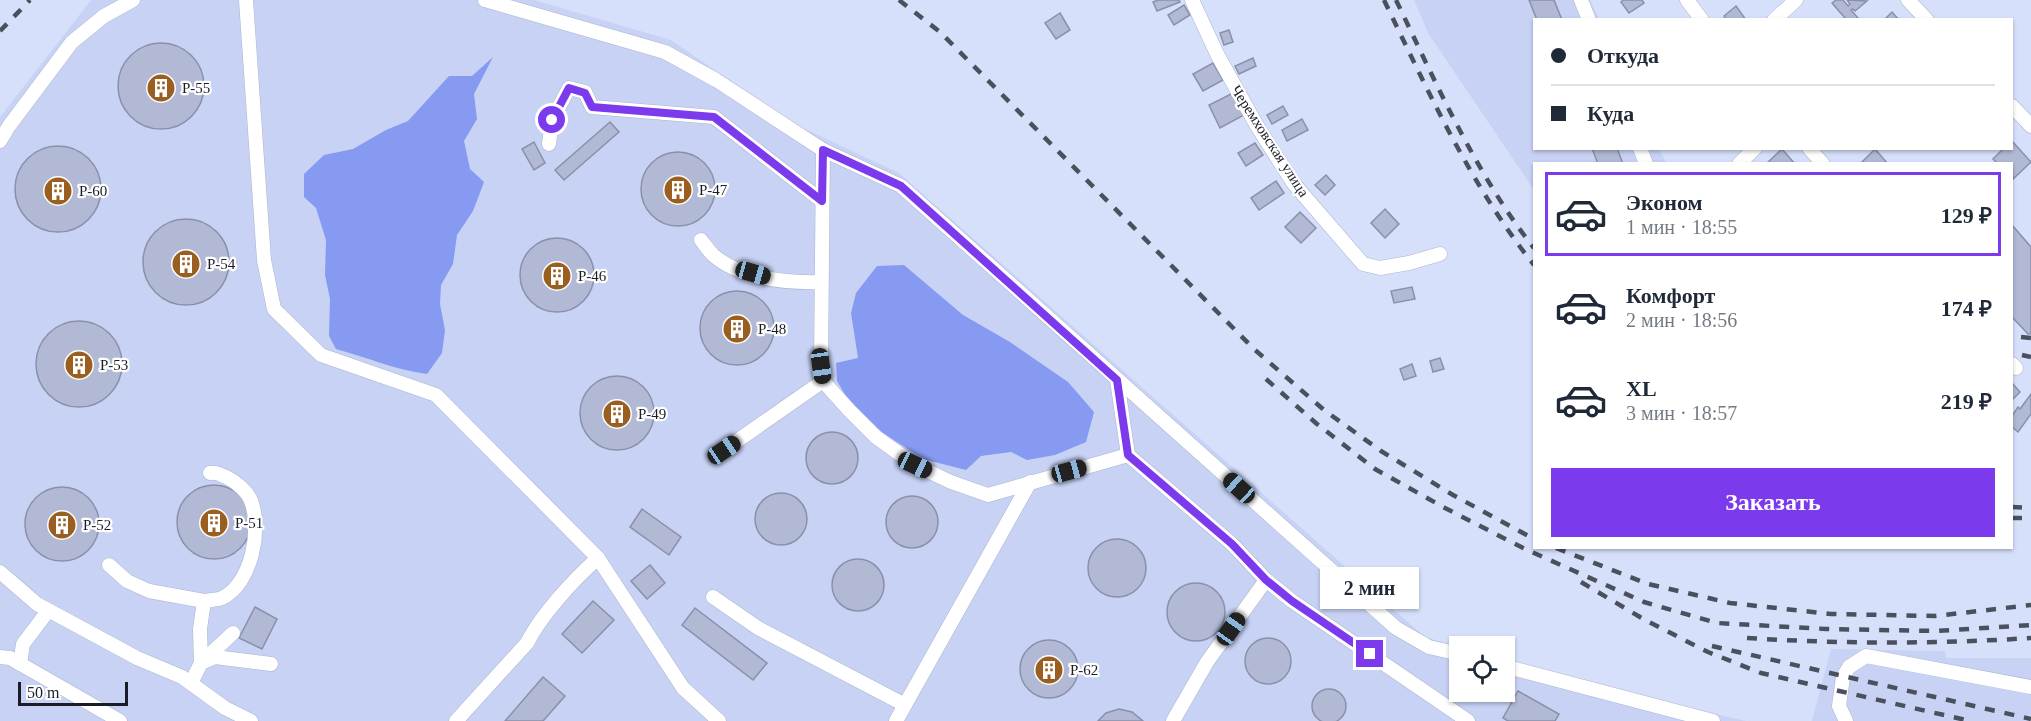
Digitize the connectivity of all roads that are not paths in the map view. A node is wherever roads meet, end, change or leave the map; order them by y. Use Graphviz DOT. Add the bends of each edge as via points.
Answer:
graph roads {
  1 [pos="133,0"];
  2 [pos="246,0"];
  3 [pos="485,0"];
  4 [pos="1192,0"];
  5 [pos="1581,0"];
  6 [pos="1687,0"];
  7 [pos="1796,0"];
  8 [pos="1908,0"];
  9 [pos="1588,18"];
  10 [pos="1700,18"];
  11 [pos="1776,18"];
  12 [pos="1925,18"];
  13 [pos="2013,107"];
  14 [pos="2031,126"];
  15 [pos="0,141"];
  16 [pos="549,144"];
  17 [pos="823,150"];
  18 [pos="1753,150"];
  19 [pos="1811,150"];
  20 [pos="1741,162"];
  21 [pos="1821,162"];
  22 [pos="822,201"];
  23 [pos="701,240"];
  24 [pos="1440,254"];
  25 [pos="821,282"];
  26 [pos="1117,380"];
  27 [pos="823,381"];
  28 [pos="724,450"];
  29 [pos="1128,455"];
  30 [pos="210,473"];
  31 [pos="1030,482"];
  32 [pos="598,558"];
  33 [pos="109,565"];
  34 [pos="0,572"];
  35 [pos="1266,580"];
  36 [pos="713,597"];
  37 [pos="204,601"];
  38 [pos="48,611"];
  39 [pos="233,633"];
  40 [pos="1449,651"];
  41 [pos="0,657"];
  42 [pos="201,663"];
  43 [pos="20,664"];
  44 [pos="272,664"];
  45 [pos="1515,669"];
  46 [pos="191,683"];
  47 [pos="2031,687"];
  48 [pos="905,705"];
  49 [pos="120,721"];
  50 [pos="251,721"];
  51 [pos="456,721"];
  52 [pos="719,721"];
  53 [pos="896,721"];
  54 [pos="1173,721"];
  55 [pos="1468,721"];
  56 [pos="1713,721"];
  57 [pos="1846,721"];
  1 -- 15 [label="street" via="104,16 72,42"];
  2 -- 32 [label="street" via="264,260 274,309 321,355 436,395"];
  3 -- 17 [label="street" via="665,52 716,80"];
  4 -- 24 [label="street, Черемховская улица" via="1234,85 1294,184 1363,264 1380,268"];
  5 -- 9 [label="street"];
  6 -- 10 [label="street"];
  7 -- 11 [label="street"];
  8 -- 12 [label="street"];
  13 -- 14 [label="street"];
  16 -- 22 [label="street" via="552,120 569,88 585,93 592,107 714,117"];
  17 -- 22 [label="street"];
  17 -- 26 [label="street" via="901,186"];
  18 -- 20 [label="street"];
  19 -- 21 [label="street"];
  22 -- 25 [label="street"];
  23 -- 25 [label="street" via="714,255 738,269 793,283"];
  25 -- 27 [label="street"];
  26 -- 29 [label="street"];
  26 -- 40 [label="street" via="1396,628 1429,646"];
  27 -- 28 [label="street"];
  27 -- 31 [label="street" via="876,437 915,465 988,495"];
  29 -- 31 [label="street"];
  29 -- 35 [label="street" via="1232,544"];
  30 -- 37 [label="street" via="217,472 235,482 251,500 256,526 252,558 239,584 223,598"];
  31 -- 48 [label="street"];
  32 -- 51 [label="street"];
  32 -- 52 [label="street" via="683,688"];
  33 -- 37 [label="street" via="127,582 149,591"];
  34 -- 38 [label="street"];
  35 -- 54 [label="street" via="1207,662"];
  35 -- 55 [label="street"];
  36 -- 48 [label="street" via="758,628"];
  37 -- 42 [label="street"];
  38 -- 43 [label="street" via="24,644"];
  38 -- 46 [label="street"];
  39 -- 42 [label="street"];
  41 -- 43 [label="street"];
  42 -- 44 [label="street" via="215,657"];
  42 -- 46 [label="street"];
  43 -- 49 [label="street"];
  45 -- 56 [label="street"];
  46 -- 50 [label="street"];
  47 -- 57 [label="street" via="1866,656 1849,667 1843,677 1839,706"];
  48 -- 53 [label="street"];
}
